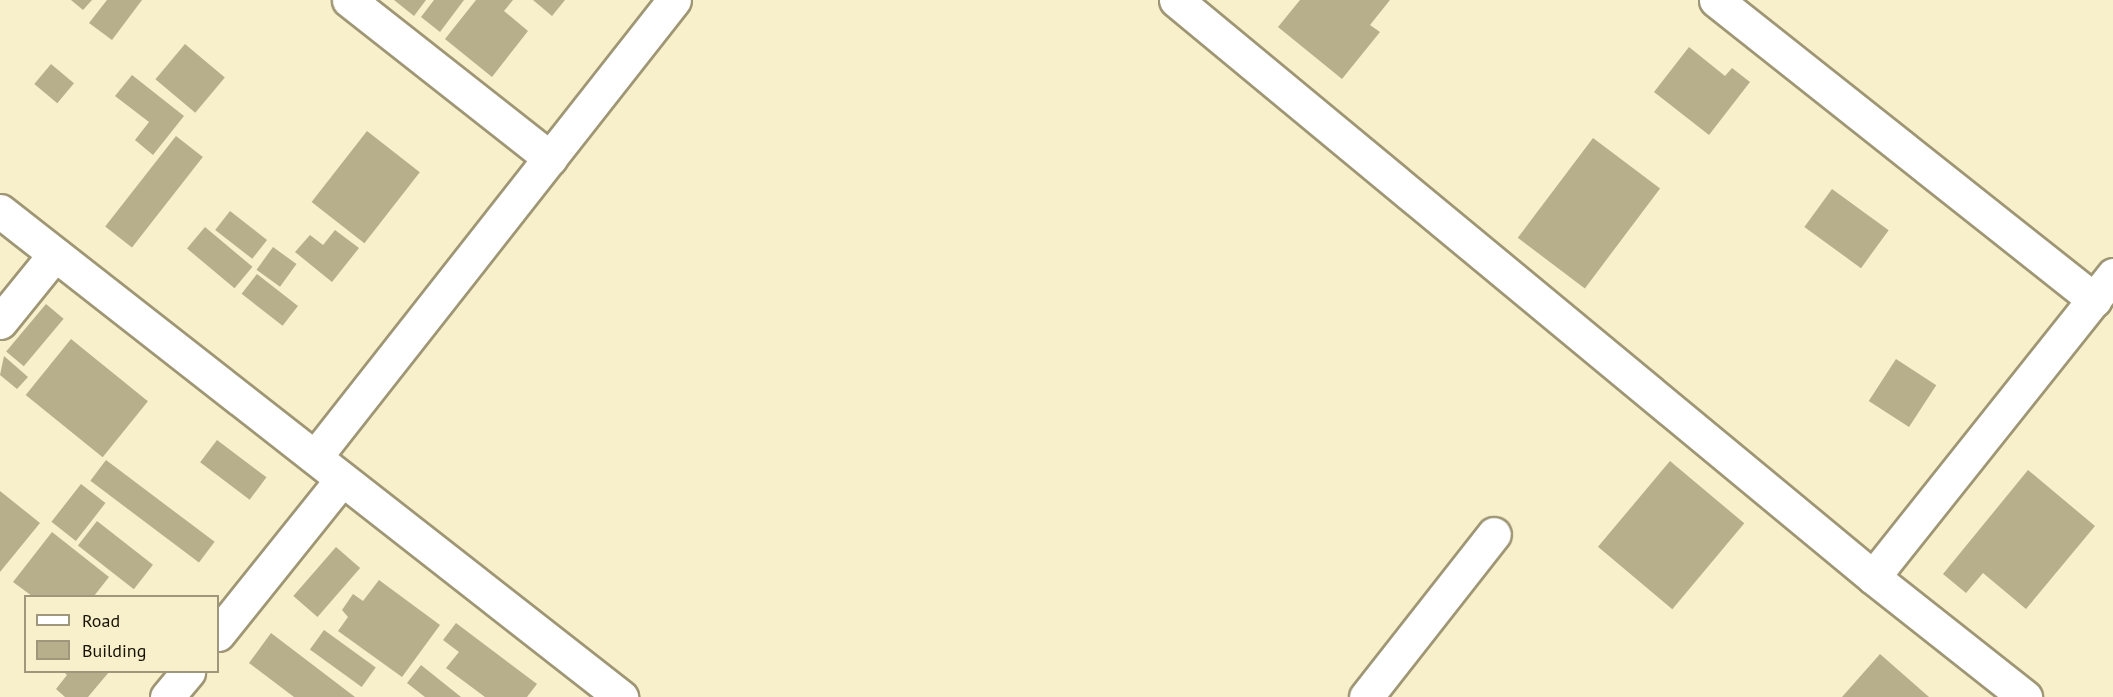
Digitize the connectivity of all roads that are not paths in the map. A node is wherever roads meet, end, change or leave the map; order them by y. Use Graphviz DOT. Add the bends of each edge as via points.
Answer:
graph roads {
  1 [pos="349,0"];
  2 [pos="674,0"];
  3 [pos="1176,0"];
  4 [pos="1716,0"];
  5 [pos="550,158"];
  6 [pos="0,211"];
  7 [pos="55,254"];
  8 [pos="2103,288"];
  9 [pos="0,322"];
  10 [pos="315,457"];
  11 [pos="342,479"];
  12 [pos="1494,534"];
  13 [pos="1873,577"];
  14 [pos="219,633"];
  15 [pos="187,673"];
  16 [pos="616,695"];
  17 [pos="167,697"];
  18 [pos="1366,697"];
  19 [pos="2025,697"];
  1 -- 5 [label="street"];
  2 -- 5 [label="street"];
  3 -- 13 [label="street"];
  4 -- 8 [label="street"];
  5 -- 10 [label="street"];
  6 -- 7 [label="street"];
  7 -- 9 [label="street"];
  7 -- 10 [label="street"];
  8 -- 13 [label="street"];
  10 -- 11 [label="street"];
  11 -- 14 [label="street"];
  11 -- 16 [label="street"];
  12 -- 18 [label="street"];
  13 -- 19 [label="street"];
  15 -- 17 [label="street"];
}
